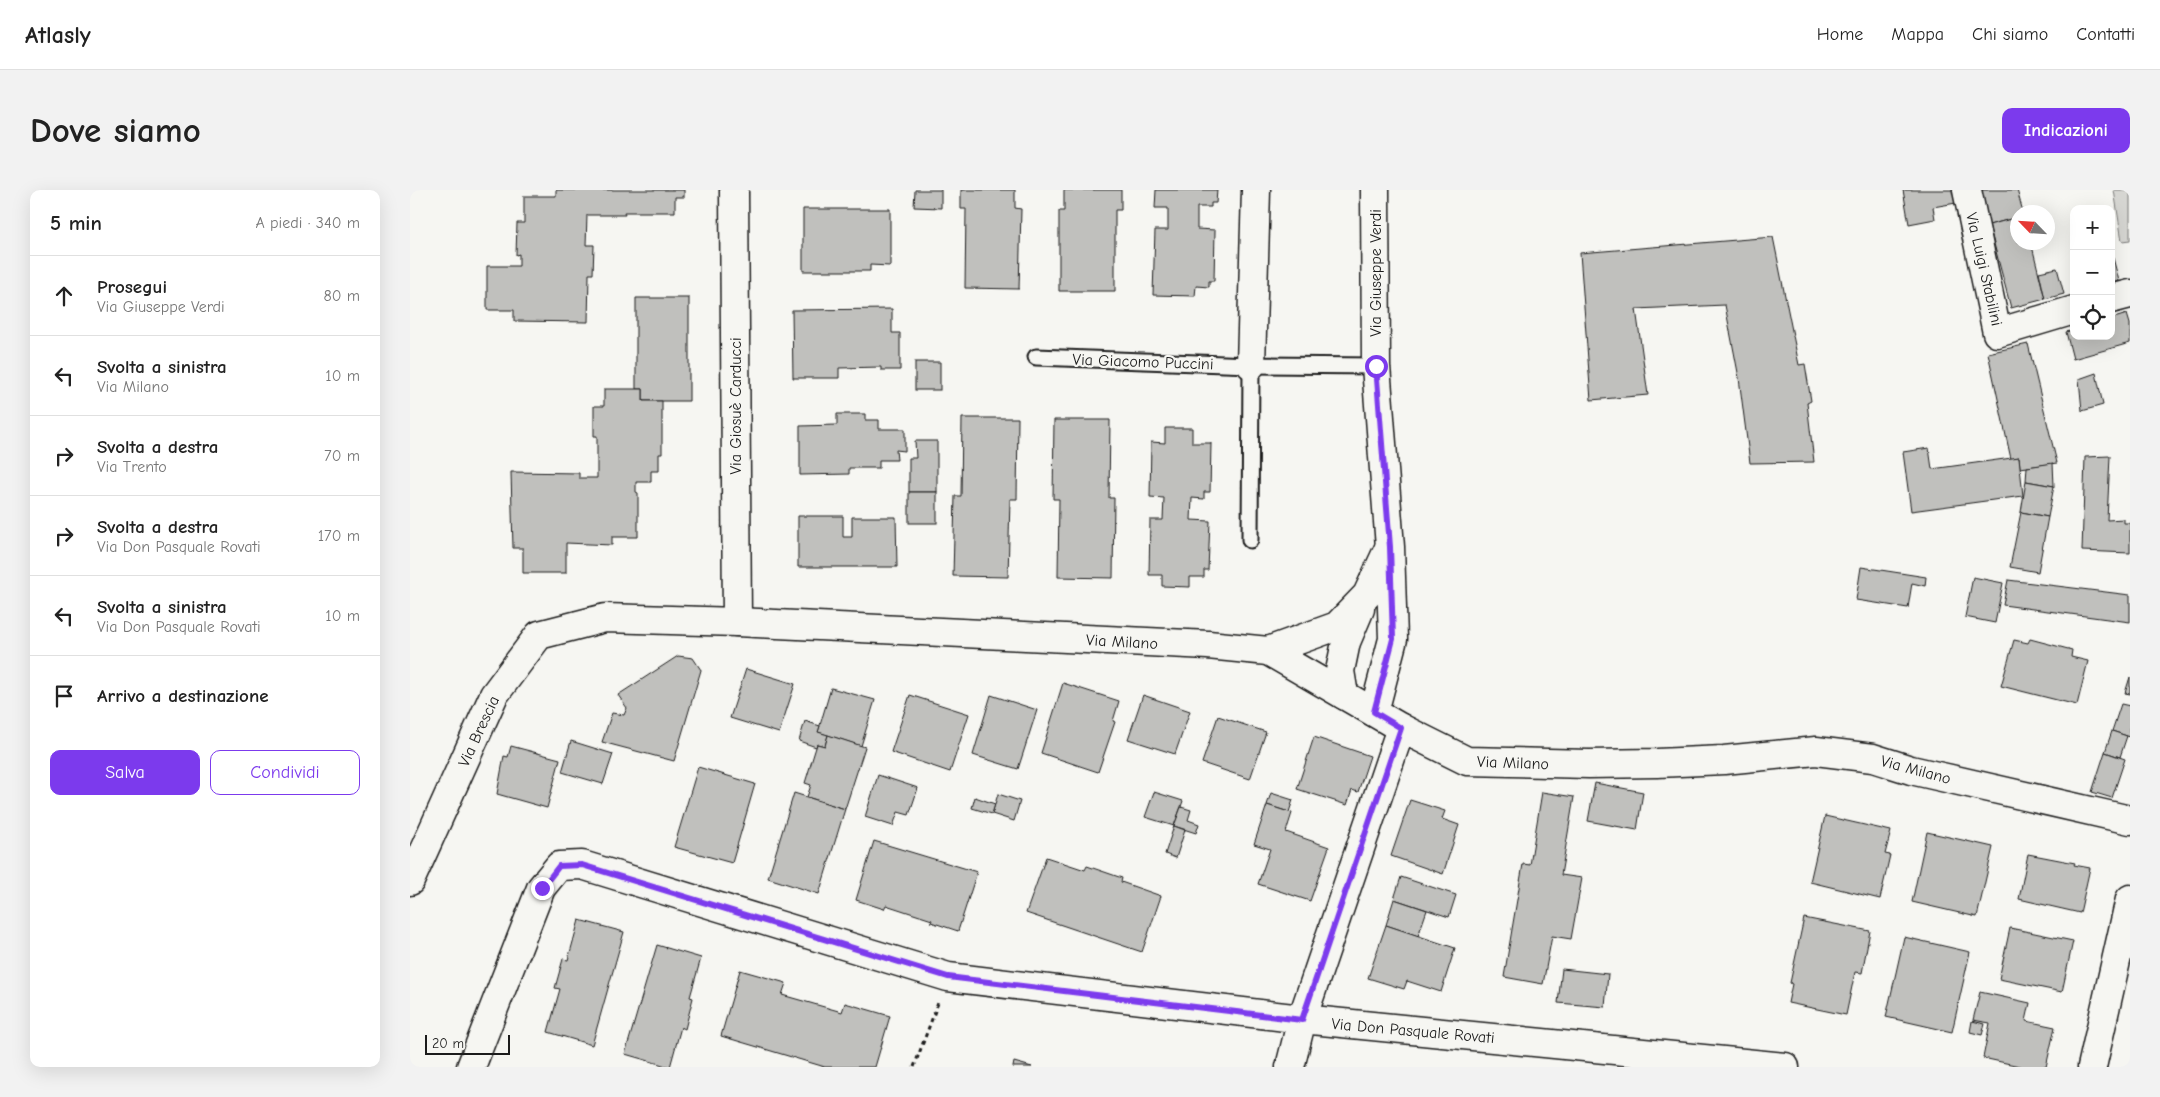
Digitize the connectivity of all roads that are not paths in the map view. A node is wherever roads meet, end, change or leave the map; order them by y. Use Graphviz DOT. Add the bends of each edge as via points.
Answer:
graph roads {
  1 [pos="734,190"];
  2 [pos="1256,190"];
  3 [pos="1375,190"];
  4 [pos="1967,190"];
  5 [pos="2130,294"];
  6 [pos="2115,298"];
  7 [pos="2070,311"];
  8 [pos="1036,357"];
  9 [pos="1251,365"];
  10 [pos="1376,366"];
  11 [pos="1250,540"];
  12 [pos="1390,547"];
  13 [pos="1364,598"];
  14 [pos="737,622"];
  15 [pos="1268,651"];
  16 [pos="1344,695"];
  17 [pos="1374,712"];
  18 [pos="1401,728"];
  19 [pos="2130,820"];
  20 [pos="410,881"];
  21 [pos="2130,899"];
  22 [pos="1302,1020"];
  23 [pos="471,1067"];
  24 [pos="1290,1067"];
  25 [pos="1785,1067"];
  26 [pos="2092,1067"];
  1 -- 14 [label="street, Via Giosuè Carducci"];
  2 -- 9 [label="street"];
  3 -- 10 [label="street, Via Giuseppe Verdi"];
  4 -- 7 [label="street, Via Luigi Stabilini" via="1997,333"];
  5 -- 6 [label="street"];
  8 -- 9 [label="lane, Via Giacomo Puccini"];
  9 -- 10 [label="lane, Via Giacomo Puccini"];
  9 -- 11 [label="lane"];
  10 -- 12 [label="street, Via Giuseppe Verdi"];
  12 -- 13 [label="street"];
  12 -- 17 [label="street, Via Giuseppe Verdi" via="1393,639"];
  13 -- 15 [label="street" via="1337,626"];
  13 -- 16 [label="street" via="1346,642 1340,671"];
  14 -- 15 [label="street, Via Milano" via="1208,645"];
  14 -- 20 [label="street, Via Brescia" via="605,618 539,635 494,695"];
  15 -- 16 [label="street, Via Milano"];
  16 -- 17 [label="street, Via Milano"];
  17 -- 18 [label="street, Via Milano"];
  18 -- 19 [label="street, Via Milano" via="1467,761 1667,762 1816,751 1873,758 1911,770"];
  18 -- 22 [label="street"];
  21 -- 26 [label="street"];
  22 -- 23 [label="street, Via Don Pasquale Rovati" via="948,977 582,865 559,866 542,888"];
  22 -- 24 [label="street"];
  22 -- 25 [label="street, Via Don Pasquale Rovati"];
}
